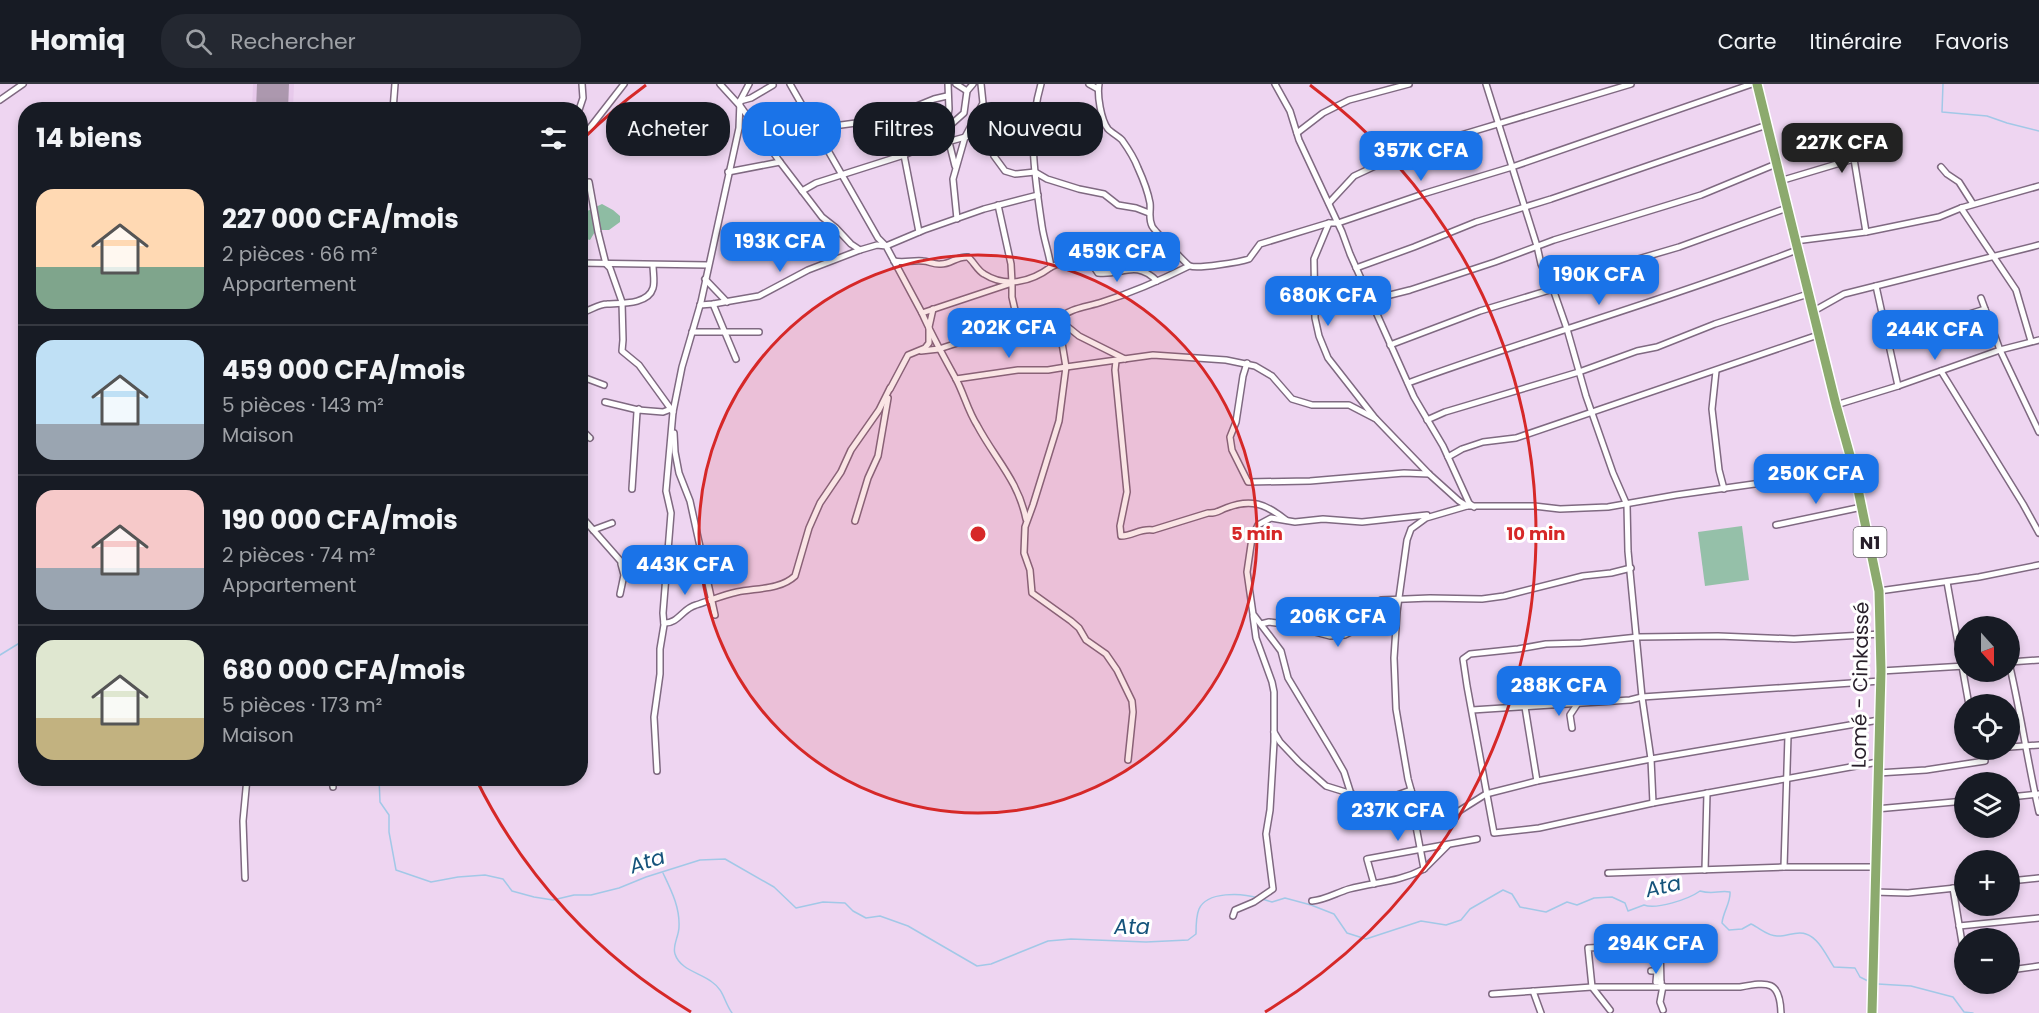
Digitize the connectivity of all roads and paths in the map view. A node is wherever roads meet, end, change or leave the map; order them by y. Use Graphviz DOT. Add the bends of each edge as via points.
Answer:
graph roads {
  1 [pos="23,84"];
  2 [pos="395,84"];
  3 [pos="582,84"];
  4 [pos="624,84"];
  5 [pos="720,84"];
  6 [pos="749,84"];
  7 [pos="790,84"];
  8 [pos="948,84"];
  9 [pos="956,84"];
  10 [pos="973,84"];
  11 [pos="981,84"];
  12 [pos="1089,84"];
  13 [pos="1275,84"];
  14 [pos="1384,84"];
  15 [pos="1409,84"];
  16 [pos="1486,84"];
  17 [pos="1632,84"];
  18 [pos="1754,84"];
  19 [pos="1039,85"];
  20 [pos="773,86"];
  21 [pos="1099,86"];
  22 [pos="967,91"];
  23 [pos="1388,91"];
  24 [pos="947,96"];
  25 [pos="0,100"];
  26 [pos="394,102"];
  27 [pos="582,102"];
  28 [pos="800,102"];
  29 [pos="948,102"];
  30 [pos="983,102"];
  31 [pos="740,104"];
  32 [pos="955,120"];
  33 [pos="1498,124"];
  34 [pos="1767,125"];
  35 [pos="841,126"];
  36 [pos="589,129"];
  37 [pos="967,133"];
  38 [pos="1298,133"];
  39 [pos="965,137"];
  40 [pos="955,140"];
  41 [pos="1897,146"];
  42 [pos="831,156"];
  43 [pos="901,156"];
  44 [pos="904,156"];
  45 [pos="953,156"];
  46 [pos="994,156"];
  47 [pos="1854,159"];
  48 [pos="780,162"];
  49 [pos="1776,164"];
  50 [pos="1512,167"];
  51 [pos="1941,167"];
  52 [pos="955,168"];
  53 [pos="728,172"];
  54 [pos="1035,172"];
  55 [pos="842,175"];
  56 [pos="1780,181"];
  57 [pos="589,182"];
  58 [pos="2039,186"];
  59 [pos="802,191"];
  60 [pos="1038,195"];
  61 [pos="1329,203"];
  62 [pos="1973,204"];
  63 [pos="998,205"];
  64 [pos="1525,207"];
  65 [pos="1787,208"];
  66 [pos="1961,208"];
  67 [pos="1149,213"];
  68 [pos="957,219"];
  69 [pos="1329,223"];
  70 [pos="1338,223"];
  71 [pos="919,232"];
  72 [pos="1866,232"];
  73 [pos="2039,245"];
  74 [pos="886,246"];
  75 [pos="1537,246"];
  76 [pos="1796,246"];
  77 [pos="860,250"];
  78 [pos="1994,257"];
  79 [pos="894,261"];
  80 [pos="588,263"];
  81 [pos="606,264"];
  82 [pos="653,265"];
  83 [pos="708,265"];
  84 [pos="1189,266"];
  85 [pos="1051,267"];
  86 [pos="1356,268"];
  87 [pos="705,279"];
  88 [pos="1157,281"];
  89 [pos="1012,283"];
  90 [pos="1876,286"];
  91 [pos="1553,289"];
  92 [pos="1808,294"];
  93 [pos="1981,298"];
  94 [pos="622,302"];
  95 [pos="727,302"];
  96 [pos="700,304"];
  97 [pos="713,304"];
  98 [pos="1373,304"];
  99 [pos="933,309"];
  100 [pos="1985,309"];
  101 [pos="588,312"];
  102 [pos="1812,312"];
  103 [pos="922,313"];
  104 [pos="1058,319"];
  105 [pos="1018,323"];
  106 [pos="929,327"];
  107 [pos="1567,329"];
  108 [pos="693,332"];
  109 [pos="725,332"];
  110 [pos="759,332"];
  111 [pos="1818,335"];
  112 [pos="2039,339"];
  113 [pos="1888,340"];
  114 [pos="2031,341"];
  115 [pos="1390,345"];
  116 [pos="939,349"];
  117 [pos="2001,350"];
  118 [pos="914,352"];
  119 [pos="736,359"];
  120 [pos="1125,359"];
  121 [pos="1116,361"];
  122 [pos="1247,363"];
  123 [pos="1066,367"];
  124 [pos="1716,371"];
  125 [pos="1941,371"];
  126 [pos="1578,372"];
  127 [pos="956,378"];
  128 [pos="588,379"];
  129 [pos="1407,383"];
  130 [pos="604,385"];
  131 [pos="1898,386"];
  132 [pos="890,388"];
  133 [pos="605,402"];
  134 [pos="1836,405"];
  135 [pos="639,409"];
  136 [pos="672,410"];
  137 [pos="1592,413"];
  138 [pos="1376,419"];
  139 [pos="1427,420"];
  140 [pos="2039,432"];
  141 [pos="588,435"];
  142 [pos="591,438"];
  143 [pos="1448,457"];
  144 [pos="1854,470"];
  145 [pos="1430,474"];
  146 [pos="632,489"];
  147 [pos="1724,489"];
  148 [pos="1627,505"];
  149 [pos="1471,506"];
  150 [pos="1862,507"];
  151 [pos="1440,514"];
  152 [pos="855,521"];
  153 [pos="1026,521"];
  154 [pos="1287,521"];
  155 [pos="612,523"];
  156 [pos="588,524"];
  157 [pos="1776,525"];
  158 [pos="593,530"];
  159 [pos="2039,533"];
  160 [pos="621,562"];
  161 [pos="2039,564"];
  162 [pos="1630,568"];
  163 [pos="665,577"];
  164 [pos="1947,582"];
  165 [pos="1879,591"];
  166 [pos="620,594"];
  167 [pos="1399,598"];
  168 [pos="711,601"];
  169 [pos="1253,614"];
  170 [pos="715,615"];
  171 [pos="1954,617"];
  172 [pos="664,623"];
  173 [pos="1261,624"];
  174 [pos="1881,634"];
  175 [pos="1638,636"];
  176 [pos="2039,660"];
  177 [pos="2020,661"];
  178 [pos="1954,667"];
  179 [pos="1881,676"];
  180 [pos="2013,682"];
  181 [pos="1642,698"];
  182 [pos="1578,703"];
  183 [pos="1525,707"];
  184 [pos="1472,710"];
  185 [pos="1879,720"];
  186 [pos="1572,728"];
  187 [pos="1274,731"];
  188 [pos="1788,736"];
  189 [pos="2039,745"];
  190 [pos="2020,746"];
  191 [pos="2025,746"];
  192 [pos="1651,759"];
  193 [pos="1128,760"];
  194 [pos="1985,760"];
  195 [pos="1878,762"];
  196 [pos="657,771"];
  197 [pos="1878,773"];
  198 [pos="1787,777"];
  199 [pos="1537,781"];
  200 [pos="247,786"];
  201 [pos="1411,790"];
  202 [pos="1707,793"];
  203 [pos="1351,794"];
  204 [pos="1486,794"];
  205 [pos="2037,794"];
  206 [pos="2020,796"];
  207 [pos="1954,802"];
  208 [pos="1653,803"];
  209 [pos="1415,808"];
  210 [pos="1876,809"];
  211 [pos="2039,812"];
  212 [pos="1378,819"];
  213 [pos="1477,839"];
  214 [pos="1448,845"];
  215 [pos="1419,849"];
  216 [pos="1784,867"];
  217 [pos="1875,867"];
  218 [pos="1424,869"];
  219 [pos="1705,870"];
  220 [pos="1608,873"];
  221 [pos="245,878"];
  222 [pos="2039,878"];
  223 [pos="2020,881"];
  224 [pos="1374,884"];
  225 [pos="1953,888"];
  226 [pos="1874,892"];
  227 [pos="1312,901"];
  228 [pos="1233,916"];
  229 [pos="2039,918"];
  230 [pos="1959,926"];
  231 [pos="1710,942"];
  232 [pos="1660,943"];
  233 [pos="2039,966"];
  234 [pos="2020,969"];
  235 [pos="1652,971"];
  236 [pos="1662,985"];
  237 [pos="1592,987"];
  238 [pos="1533,991"];
  239 [pos="1492,994"];
  240 [pos="1610,1010"];
  241 [pos="1663,1010"];
  242 [pos="1541,1013"];
  243 [pos="1781,1013"];
  244 [pos="1872,1013"];
  1 -- 25 [label="street"];
  2 -- 26 [label="street"];
  3 -- 27 [label="street"];
  4 -- 36 [label="street"];
  5 -- 31 [label="street"];
  6 -- 31 [label="street"];
  7 -- 28 [label="street"];
  8 -- 24 [label="street"];
  9 -- 22 [label="street"];
  10 -- 22 [label="street"];
  11 -- 30 [label="street"];
  12 -- 21 [label="street"];
  13 -- 38 [label="street"];
  14 -- 23 [label="street"];
  15 -- 23 [label="street"];
  16 -- 33 [label="street"];
  17 -- 33 [label="street"];
  18 -- 34 [label="highway, Lomé - Cinkassé / N1"];
  18 -- 50 [label="street"];
  19 -- 54 [label="street" via="1032,123"];
  20 -- 31 [label="street"];
  21 -- 67 [label="street" via="1104,121 1136,162 1150,202"];
  22 -- 32 [label="street" via="964,113"];
  23 -- 38 [label="street" via="1349,100 1318,116"];
  24 -- 29 [label="street"];
  24 -- 35 [label="street" via="902,112"];
  31 -- 48 [label="street"];
  31 -- 53 [label="street" via="739,128"];
  33 -- 50 [label="street"];
  33 -- 61 [label="street" via="1364,170 1349,180"];
  34 -- 49 [label="highway, Lomé - Cinkassé / N1"];
  34 -- 64 [label="street"];
  37 -- 39 [label="street"];
  38 -- 61 [label="street"];
  39 -- 40 [label="street"];
  39 -- 52 [label="street"];
  41 -- 47 [label="street"];
  42 -- 55 [label="street"];
  43 -- 55 [label="street"];
  44 -- 71 [label="street"];
  45 -- 52 [label="street"];
  46 -- 54 [label="street" via="1005,171"];
  47 -- 56 [label="street"];
  47 -- 72 [label="street"];
  48 -- 53 [label="street"];
  48 -- 59 [label="street"];
  49 -- 56 [label="highway, Lomé - Cinkassé / N1"];
  49 -- 75 [label="street" via="1701,195"];
  50 -- 64 [label="street"];
  50 -- 70 [label="street"];
  51 -- 62 [label="street" via="1959,182"];
  52 -- 68 [label="street"];
  53 -- 83 [label="street"];
  54 -- 60 [label="street"];
  54 -- 67 [label="street"];
  55 -- 59 [label="street"];
  55 -- 74 [label="street"];
  56 -- 65 [label="highway, Lomé - Cinkassé / N1"];
  57 -- 81 [label="street"];
  58 -- 62 [label="street"];
  59 -- 77 [label="street" via="822,217"];
  60 -- 63 [label="street"];
  60 -- 85 [label="street"];
  61 -- 70 [label="street"];
  62 -- 66 [label="street"];
  63 -- 68 [label="street"];
  63 -- 89 [label="street"];
  64 -- 75 [label="street"];
  64 -- 86 [label="street"];
  65 -- 76 [label="highway, Lomé - Cinkassé / N1"];
  65 -- 91 [label="street"];
  66 -- 72 [label="street" via="1939,217"];
  66 -- 78 [label="street"];
  67 -- 84 [label="street" via="1153,228"];
  68 -- 71 [label="street"];
  69 -- 70 [label="street"];
  69 -- 84 [label="street" via="1260,244 1249,259 1239,263"];
  69 -- 138 [label="street" via="1314,259 1316,327 1328,358"];
  70 -- 86 [label="street"];
  71 -- 74 [label="street"];
  72 -- 76 [label="street"];
  73 -- 78 [label="street"];
  74 -- 77 [label="street"];
  74 -- 79 [label="street"];
  75 -- 91 [label="street"];
  75 -- 98 [label="street" via="1386,296"];
  76 -- 92 [label="highway, Lomé - Cinkassé / N1"];
  76 -- 107 [label="street" via="1728,276"];
  77 -- 95 [label="street" via="808,270 759,296"];
  78 -- 90 [label="street"];
  78 -- 114 [label="street" via="2016,290"];
  79 -- 89 [label="street" via="940,265 968,257 983,273 999,282"];
  79 -- 103 [label="street"];
  80 -- 81 [label="street"];
  81 -- 82 [label="street"];
  81 -- 94 [label="street"];
  82 -- 83 [label="street"];
  82 -- 94 [label="street" via="653,288 648,295 640,301"];
  83 -- 87 [label="street"];
  84 -- 88 [label="street"];
  85 -- 88 [label="street" via="1078,258 1089,260 1098,273 1140,269"];
  85 -- 89 [label="street"];
  86 -- 98 [label="street"];
  87 -- 95 [label="street"];
  87 -- 96 [label="street"];
  88 -- 104 [label="street"];
  89 -- 99 [label="street"];
  89 -- 105 [label="street"];
  90 -- 102 [label="street" via="1844,294"];
  90 -- 113 [label="street"];
  91 -- 107 [label="street"];
  91 -- 115 [label="street"];
  92 -- 102 [label="highway, Lomé - Cinkassé / N1"];
  92 -- 126 [label="street"];
  93 -- 100 [label="street"];
  94 -- 101 [label="street"];
  94 -- 136 [label="street" via="622,351 639,365"];
  95 -- 97 [label="street"];
  96 -- 97 [label="street"];
  96 -- 108 [label="street"];
  97 -- 109 [label="street"];
  98 -- 115 [label="street"];
  99 -- 103 [label="street"];
  99 -- 106 [label="street"];
  100 -- 113 [label="street"];
  100 -- 117 [label="street"];
  102 -- 111 [label="highway, Lomé - Cinkassé / N1"];
  103 -- 106 [label="street"];
  104 -- 105 [label="street"];
  104 -- 120 [label="street" via="1079,336"];
  104 -- 123 [label="street"];
  105 -- 116 [label="street"];
  106 -- 116 [label="street"];
  106 -- 118 [label="street" via="929,343"];
  107 -- 126 [label="street"];
  107 -- 129 [label="street"];
  108 -- 109 [label="street"];
  108 -- 136 [label="street"];
  109 -- 110 [label="street"];
  109 -- 119 [label="street"];
  111 -- 124 [label="street"];
  111 -- 134 [label="highway, Lomé - Cinkassé / N1"];
  112 -- 114 [label="street"];
  113 -- 131 [label="street"];
  114 -- 117 [label="street"];
  115 -- 129 [label="street"];
  116 -- 118 [label="street"];
  116 -- 127 [label="street"];
  117 -- 125 [label="street"];
  117 -- 140 [label="street"];
  118 -- 132 [label="street"];
  120 -- 121 [label="street"];
  120 -- 122 [label="street" via="1178,356"];
  121 -- 123 [label="street"];
  121 -- 154 [label="street" via="1127,492 1121,536 1144,529 1153,531 1242,503 1266,506"];
  122 -- 138 [label="street" via="1272,376 1292,399 1312,405 1349,405"];
  122 -- 145 [label="street" via="1230,437 1248,482 1404,472"];
  123 -- 127 [label="street"];
  123 -- 153 [label="street" via="1059,421"];
  124 -- 137 [label="street"];
  124 -- 147 [label="street" via="1712,408"];
  125 -- 131 [label="street"];
  125 -- 159 [label="street"];
  126 -- 137 [label="street"];
  126 -- 139 [label="street"];
  127 -- 153 [label="street" via="977,426 1018,492"];
  128 -- 130 [label="street"];
  129 -- 139 [label="street"];
  131 -- 134 [label="street"];
  132 -- 152 [label="street" via="879,452"];
  132 -- 168 [label="street" via="820,503 808,528 795,576 783,584"];
  133 -- 135 [label="street"];
  134 -- 144 [label="highway, Lomé - Cinkassé / N1"];
  135 -- 136 [label="street"];
  135 -- 146 [label="street"];
  136 -- 163 [label="street"];
  136 -- 168 [label="street" via="679,473 690,501"];
  137 -- 143 [label="street" via="1516,438 1483,442"];
  137 -- 148 [label="street"];
  138 -- 145 [label="street"];
  139 -- 143 [label="street"];
  141 -- 142 [label="street"];
  143 -- 149 [label="street"];
  144 -- 147 [label="street"];
  144 -- 150 [label="highway, Lomé - Cinkassé / N1"];
  145 -- 149 [label="street" via="1459,501"];
  147 -- 148 [label="street"];
  148 -- 149 [label="street" via="1560,509"];
  148 -- 162 [label="street"];
  149 -- 151 [label="street"];
  150 -- 157 [label="street"];
  150 -- 165 [label="highway, Lomé - Cinkassé / N1"];
  151 -- 154 [label="street" via="1379,521"];
  151 -- 167 [label="street" via="1422,520 1409,532"];
  153 -- 193 [label="street" via="1024,553 1032,593 1071,621 1086,640 1106,654 1132,701"];
  154 -- 169 [label="street" via="1267,519 1258,525 1252,538 1247,572"];
  155 -- 158 [label="street"];
  156 -- 158 [label="street"];
  158 -- 160 [label="street"];
  160 -- 163 [label="street"];
  160 -- 166 [label="street" via="624,575"];
  161 -- 164 [label="street"];
  162 -- 167 [label="street" via="1482,599"];
  162 -- 175 [label="street"];
  163 -- 172 [label="street"];
  164 -- 165 [label="street"];
  164 -- 171 [label="street"];
  165 -- 174 [label="highway, Lomé - Cinkassé / N1"];
  167 -- 173 [label="street" via="1378,602 1345,635 1327,636 1284,624"];
  167 -- 201 [label="street" via="1395,693"];
  168 -- 170 [label="street"];
  168 -- 172 [label="street" via="688,607 678,618"];
  169 -- 173 [label="street"];
  169 -- 187 [label="street" via="1258,645 1272,682"];
  172 -- 196 [label="street" via="654,717"];
  173 -- 203 [label="street" via="1281,651 1288,678 1344,772"];
  174 -- 175 [label="street" via="1794,639"];
  174 -- 179 [label="highway, Lomé - Cinkassé / N1"];
  175 -- 181 [label="street"];
  175 -- 184 [label="street" via="1468,654 1463,659"];
  176 -- 177 [label="street"];
  178 -- 179 [label="street"];
  179 -- 181 [label="street"];
  179 -- 185 [label="highway, Lomé - Cinkassé / N1"];
  180 -- 191 [label="street"];
  181 -- 182 [label="street"];
  181 -- 192 [label="street"];
  182 -- 183 [label="street"];
  182 -- 186 [label="street" via="1570,715"];
  183 -- 184 [label="street"];
  183 -- 199 [label="street"];
  184 -- 204 [label="street"];
  185 -- 188 [label="street"];
  185 -- 195 [label="highway, Lomé - Cinkassé / N1"];
  187 -- 203 [label="street" via="1280,742 1326,786"];
  187 -- 228 [label="street" via="1266,834 1273,889 1235,910"];
  188 -- 192 [label="street"];
  188 -- 198 [label="street"];
  189 -- 191 [label="street"];
  190 -- 191 [label="street"];
  191 -- 205 [label="street"];
  192 -- 199 [label="street"];
  192 -- 208 [label="street"];
  194 -- 197 [label="street"];
  195 -- 197 [label="highway, Lomé - Cinkassé / N1"];
  195 -- 198 [label="street"];
  197 -- 210 [label="highway, Lomé - Cinkassé / N1"];
  198 -- 202 [label="street"];
  198 -- 216 [label="street"];
  199 -- 204 [label="street"];
  200 -- 221 [label="street" via="243,821"];
  201 -- 203 [label="street" via="1386,799"];
  201 -- 209 [label="street"];
  202 -- 208 [label="street"];
  202 -- 219 [label="street"];
  204 -- 208 [label="street" via="1494,833 1539,828"];
  204 -- 209 [label="street" via="1459,811"];
  205 -- 206 [label="street"];
  205 -- 211 [label="street"];
  207 -- 210 [label="street"];
  209 -- 212 [label="street" via="1392,809"];
  209 -- 215 [label="street"];
  210 -- 217 [label="highway, Lomé - Cinkassé / N1"];
  213 -- 214 [label="street"];
  214 -- 215 [label="street"];
  214 -- 218 [label="street"];
  215 -- 218 [label="street"];
  215 -- 224 [label="street" via="1367,859"];
  216 -- 217 [label="street"];
  216 -- 219 [label="street"];
  217 -- 226 [label="highway, Lomé - Cinkassé / N1"];
  218 -- 224 [label="street" via="1398,880"];
  219 -- 220 [label="street"];
  222 -- 223 [label="street"];
  224 -- 227 [label="street"];
  225 -- 226 [label="street"];
  225 -- 230 [label="street"];
  226 -- 244 [label="highway, Lomé - Cinkassé / N1"];
  229 -- 230 [label="street"];
  231 -- 232 [label="street"];
  232 -- 236 [label="street"];
  232 -- 237 [label="street" via="1588,948"];
  233 -- 234 [label="street"];
  235 -- 236 [label="street" via="1657,971 1656,981"];
  236 -- 237 [label="street"];
  236 -- 241 [label="street"];
  236 -- 243 [label="street" via="1771,984 1779,994"];
  237 -- 238 [label="street"];
  237 -- 240 [label="street"];
  238 -- 239 [label="street"];
  238 -- 242 [label="street"];
}
